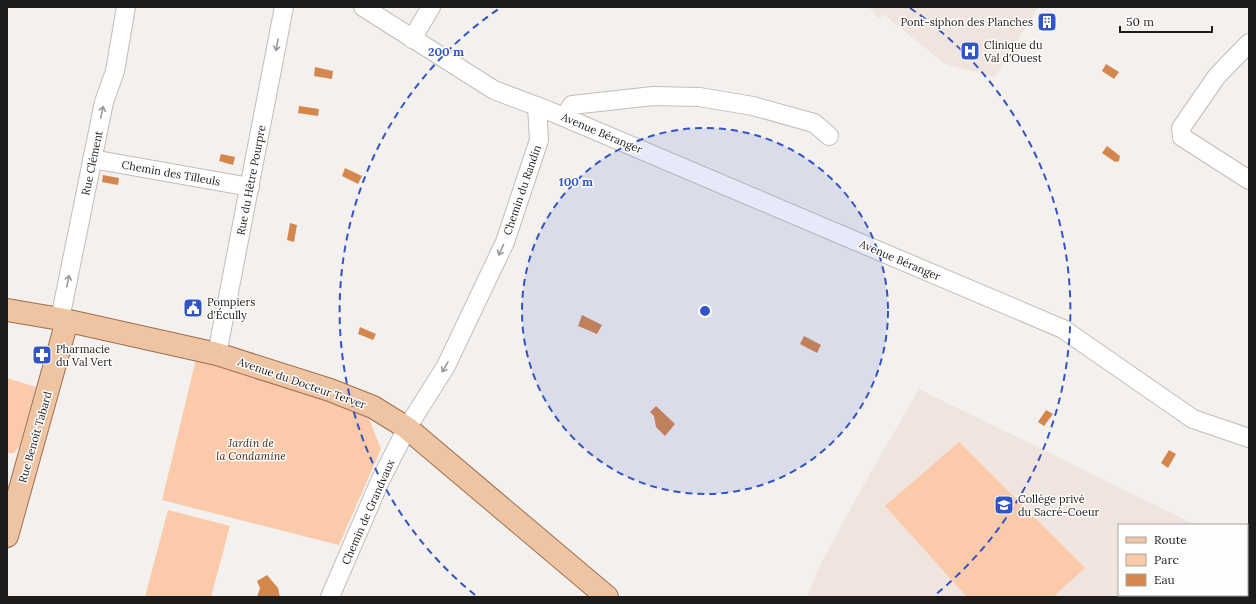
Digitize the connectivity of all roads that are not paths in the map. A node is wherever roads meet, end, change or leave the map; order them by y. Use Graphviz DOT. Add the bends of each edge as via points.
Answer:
graph roads {
  1 [pos="126,7"];
  2 [pos="284,7"];
  3 [pos="363,7"];
  4 [pos="431,7"];
  5 [pos="412,39"];
  6 [pos="1249,42"];
  7 [pos="537,106"];
  8 [pos="564,117"];
  9 [pos="829,136"];
  10 [pos="92,159"];
  11 [pos="1249,180"];
  12 [pos="250,187"];
  13 [pos="7,310"];
  14 [pos="63,326"];
  15 [pos="217,354"];
  16 [pos="407,428"];
  17 [pos="1249,438"];
  18 [pos="7,536"];
  19 [pos="330,597"];
  20 [pos="607,597"];
  10 -- 1 [label="street, Rue Clément, one-way" via="104,102 115,71"];
  2 -- 12 [label="street, Rue du Hêtre Pourpre, one-way"];
  3 -- 5 [label="street"];
  4 -- 5 [label="street"];
  5 -- 7 [label="street" via="494,90"];
  6 -- 11 [label="street" via="1217,76 1180,133 1182,137"];
  7 -- 8 [label="street, Avenue Béranger"];
  7 -- 16 [label="street, Chemin du Randin, one-way" via="539,140 505,242 446,366"];
  8 -- 9 [label="street" via="572,106 653,96 699,97 753,106 814,123"];
  8 -- 17 [label="street, Avenue Béranger" via="1063,329 1193,419"];
  10 -- 12 [label="street, Chemin des Tilleuls"];
  14 -- 10 [label="street, Rue Clément, one-way"];
  12 -- 15 [label="street, Rue du Hêtre Pourpre"];
  13 -- 14 [label="main road, Avenue du Docteur Terver"];
  14 -- 15 [label="main road, Avenue du Docteur Terver"];
  14 -- 18 [label="main road, Rue Benoît Tabard"];
  15 -- 16 [label="main road, Avenue du Docteur Terver" via="330,390 373,407"];
  16 -- 19 [label="street, Chemin de Grandvaux" via="380,481"];
  16 -- 20 [label="main road, Avenue du Docteur Terver"];
}
